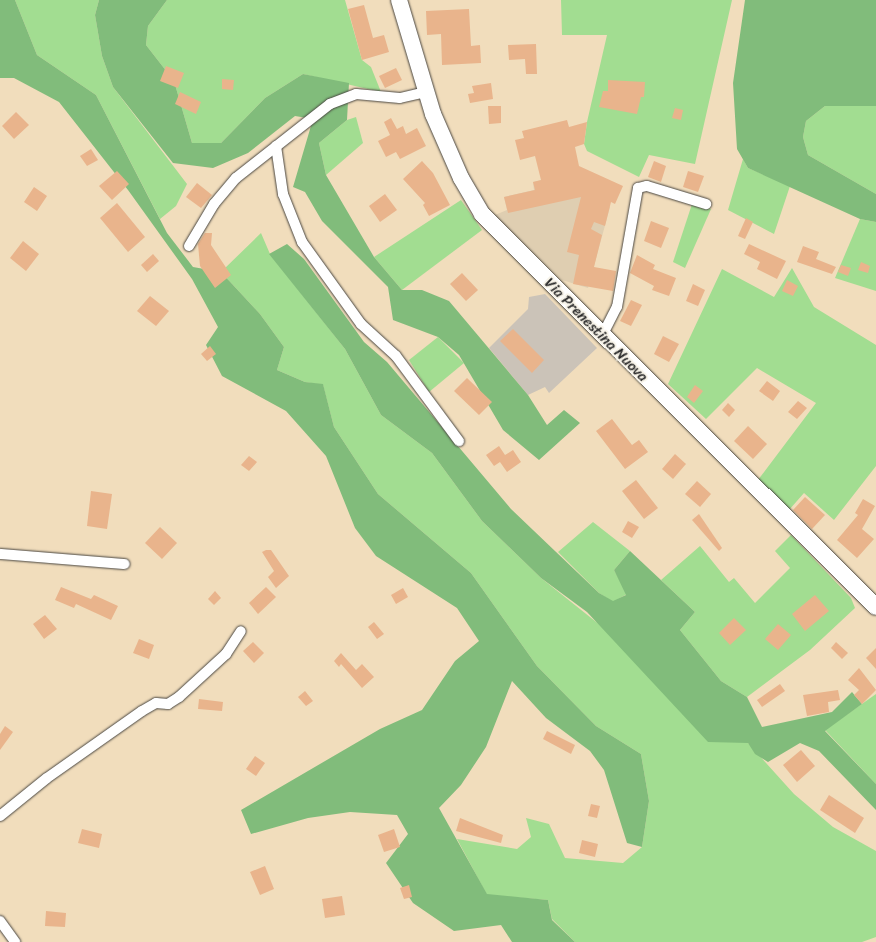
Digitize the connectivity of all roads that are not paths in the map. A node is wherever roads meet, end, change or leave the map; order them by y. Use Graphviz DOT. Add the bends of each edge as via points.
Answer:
graph roads {
  1 [pos="400,0"];
  2 [pos="425,92"];
  3 [pos="276,146"];
  4 [pos="706,204"];
  5 [pos="189,246"];
  6 [pos="602,336"];
  7 [pos="459,441"];
  8 [pos="0,554"];
  9 [pos="125,564"];
  10 [pos="876,607"];
  11 [pos="241,631"];
  12 [pos="0,816"];
  13 [pos="0,920"];
  14 [pos="15,942"];
  1 -- 2 [label="main road, Via Prenestina Nuova"];
  2 -- 3 [label="street" via="400,98 361,94 342,97"];
  2 -- 6 [label="main road, Via Prenestina Nuova" via="454,163 482,214"];
  3 -- 5 [label="street" via="226,188"];
  3 -- 7 [label="street" via="283,194 302,242 361,324 396,356"];
  4 -- 6 [label="street" via="647,186 638,188 618,307"];
  6 -- 10 [label="main road, Via Prenestina Nuova"];
  8 -- 9 [label="street"];
  11 -- 12 [label="street" via="226,654 179,697 168,704 156,703 142,711 46,778"];
  13 -- 14 [label="street"];
}
